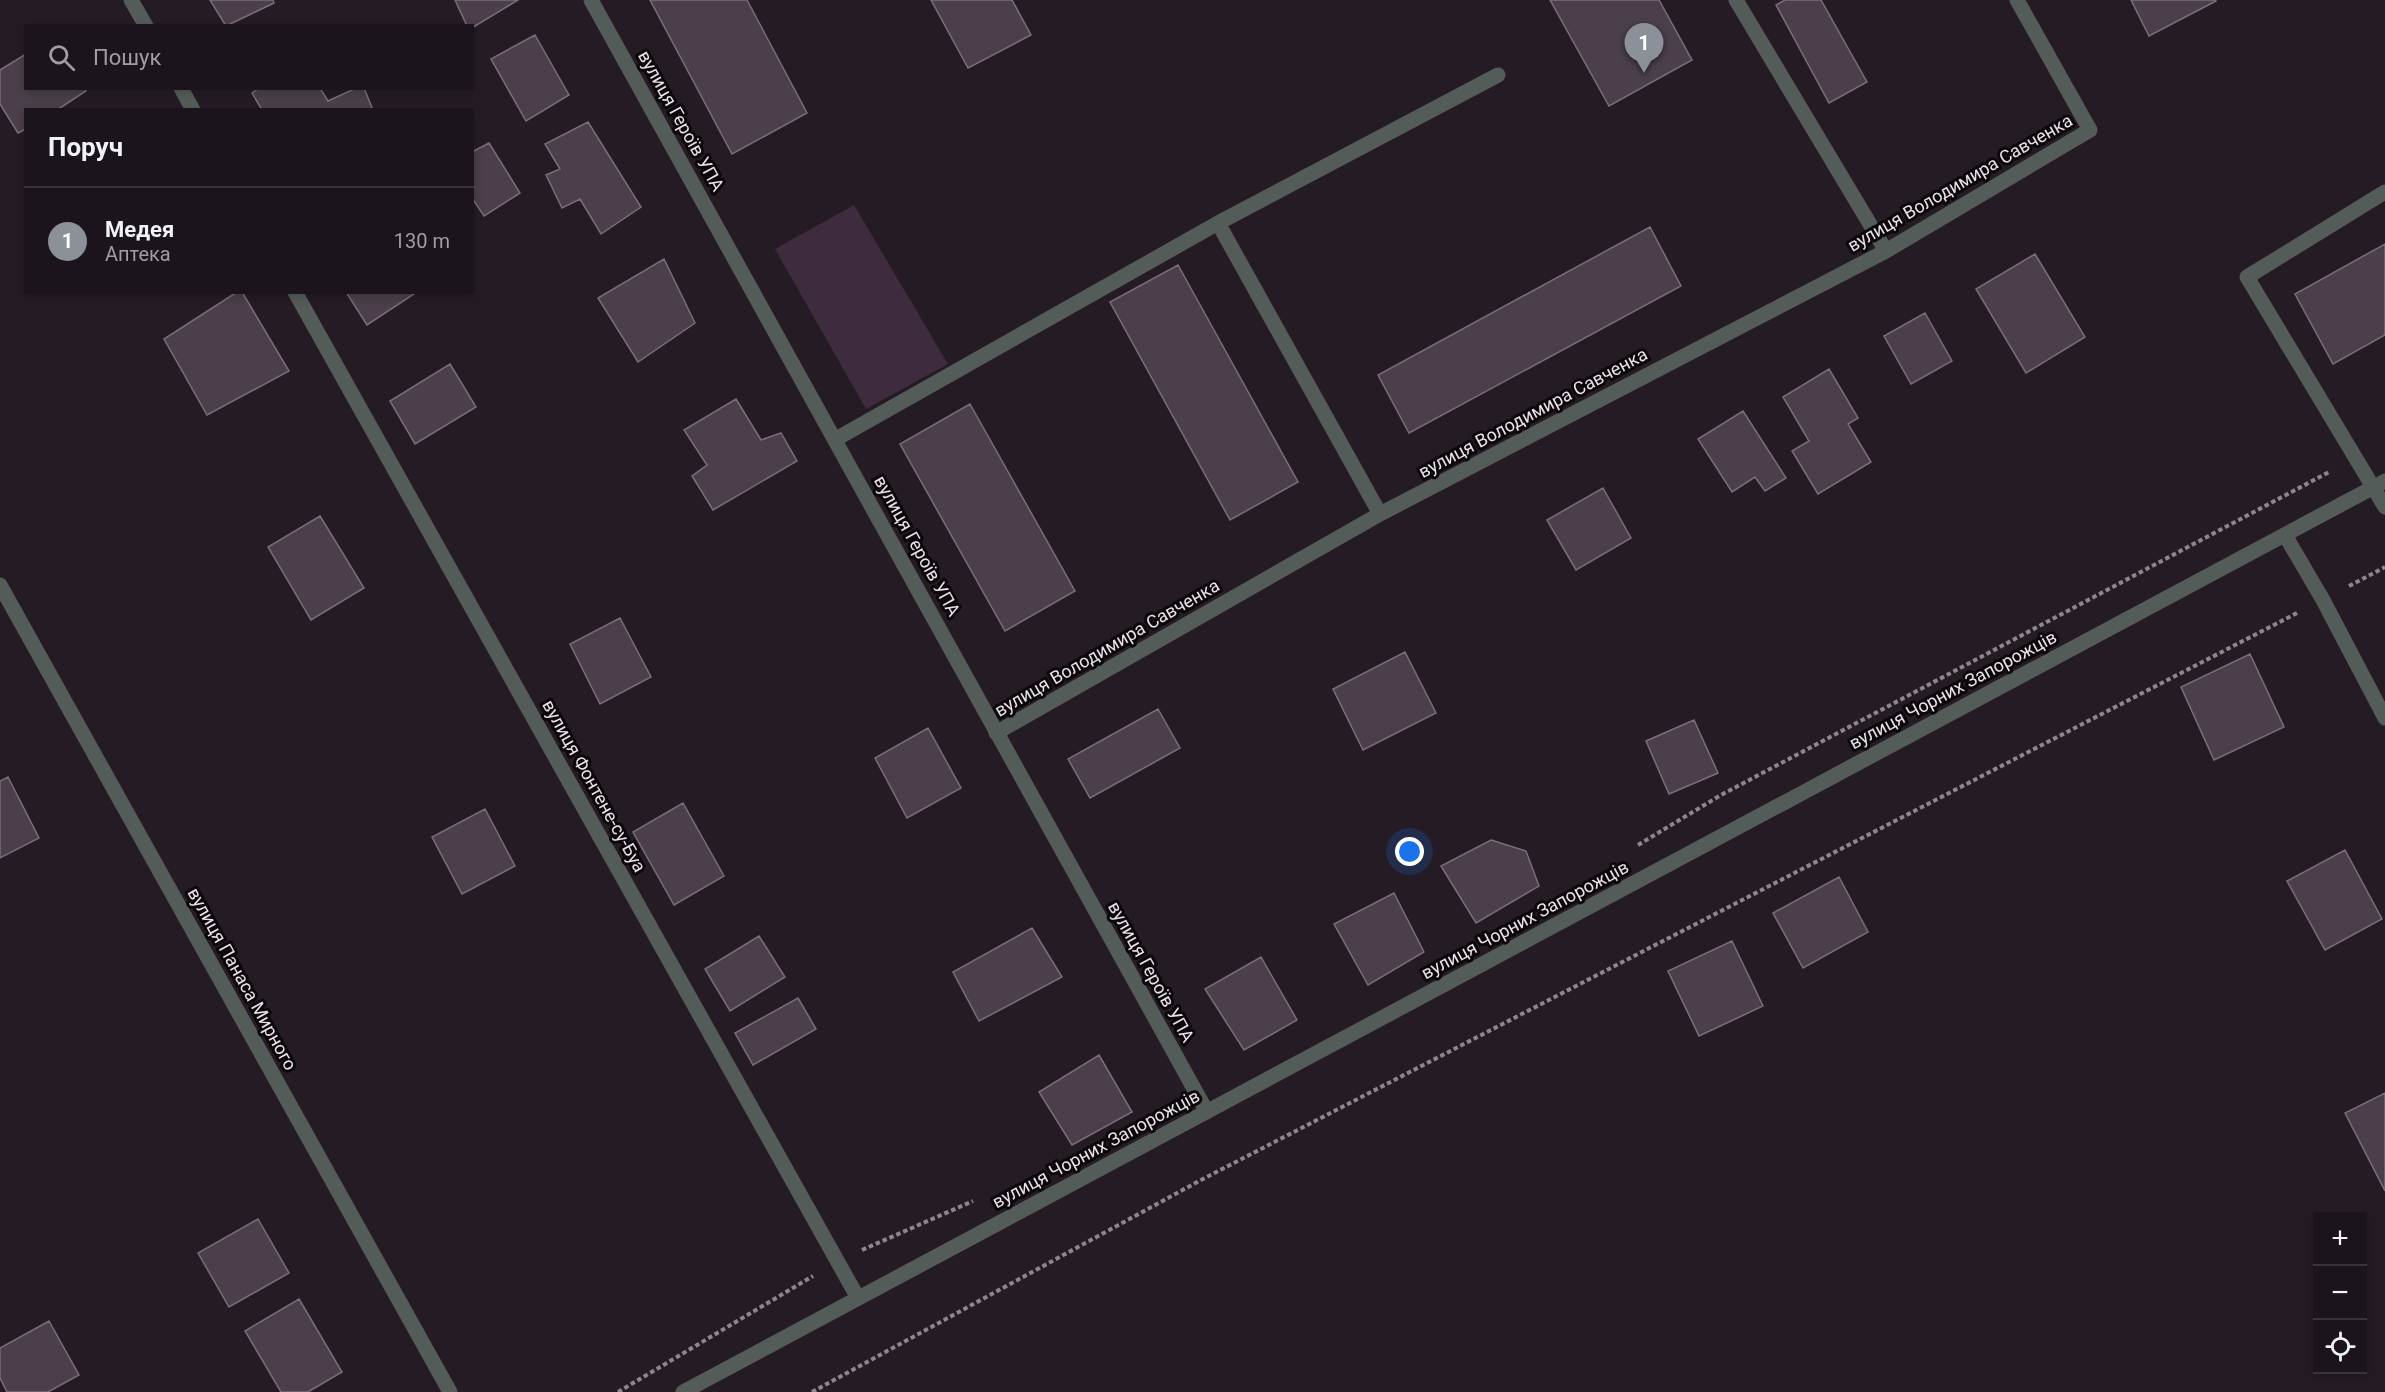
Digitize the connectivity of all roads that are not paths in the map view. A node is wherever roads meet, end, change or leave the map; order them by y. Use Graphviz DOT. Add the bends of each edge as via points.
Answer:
graph roads {
  1 [pos="131,0"];
  2 [pos="591,0"];
  3 [pos="1736,0"];
  4 [pos="2017,0"];
  5 [pos="145,24"];
  6 [pos="1498,75"];
  7 [pos="182,90"];
  8 [pos="192,108"];
  9 [pos="2385,192"];
  10 [pos="1218,223"];
  11 [pos="1886,251"];
  12 [pos="296,294"];
  13 [pos="836,439"];
  14 [pos="2380,484"];
  15 [pos="2385,507"];
  16 [pos="1380,514"];
  17 [pos="2285,535"];
  18 [pos="0,585"];
  19 [pos="2385,718"];
  20 [pos="996,733"];
  21 [pos="1207,1112"];
  22 [pos="858,1298"];
  23 [pos="450,1392"];
  24 [pos="683,1392"];
  1 -- 5 [label="street"];
  2 -- 13 [label="street, вулиця Героїв УПА"];
  3 -- 11 [label="street"];
  4 -- 11 [label="street, вулиця Володимира Савченка" via="2090,130"];
  6 -- 10 [label="street"];
  7 -- 8 [label="street"];
  9 -- 14 [label="street" via="2247,277"];
  10 -- 13 [label="street"];
  10 -- 16 [label="street"];
  11 -- 16 [label="street, вулиця Володимира Савченка"];
  12 -- 22 [label="street, вулиця Фонтене-су-Буа"];
  13 -- 20 [label="street, вулиця Героїв УПА"];
  14 -- 15 [label="street"];
  14 -- 17 [label="street, вулиця Чорних Запорожців"];
  16 -- 20 [label="street, вулиця Володимира Савченка"];
  17 -- 19 [label="street"];
  17 -- 21 [label="street, вулиця Чорних Запорожців"];
  18 -- 23 [label="street, вулиця Панаса Мирного"];
  20 -- 21 [label="street, вулиця Героїв УПА"];
  21 -- 22 [label="street, вулиця Чорних Запорожців"];
  22 -- 24 [label="street, вулиця Чорних Запорожців"];
}
